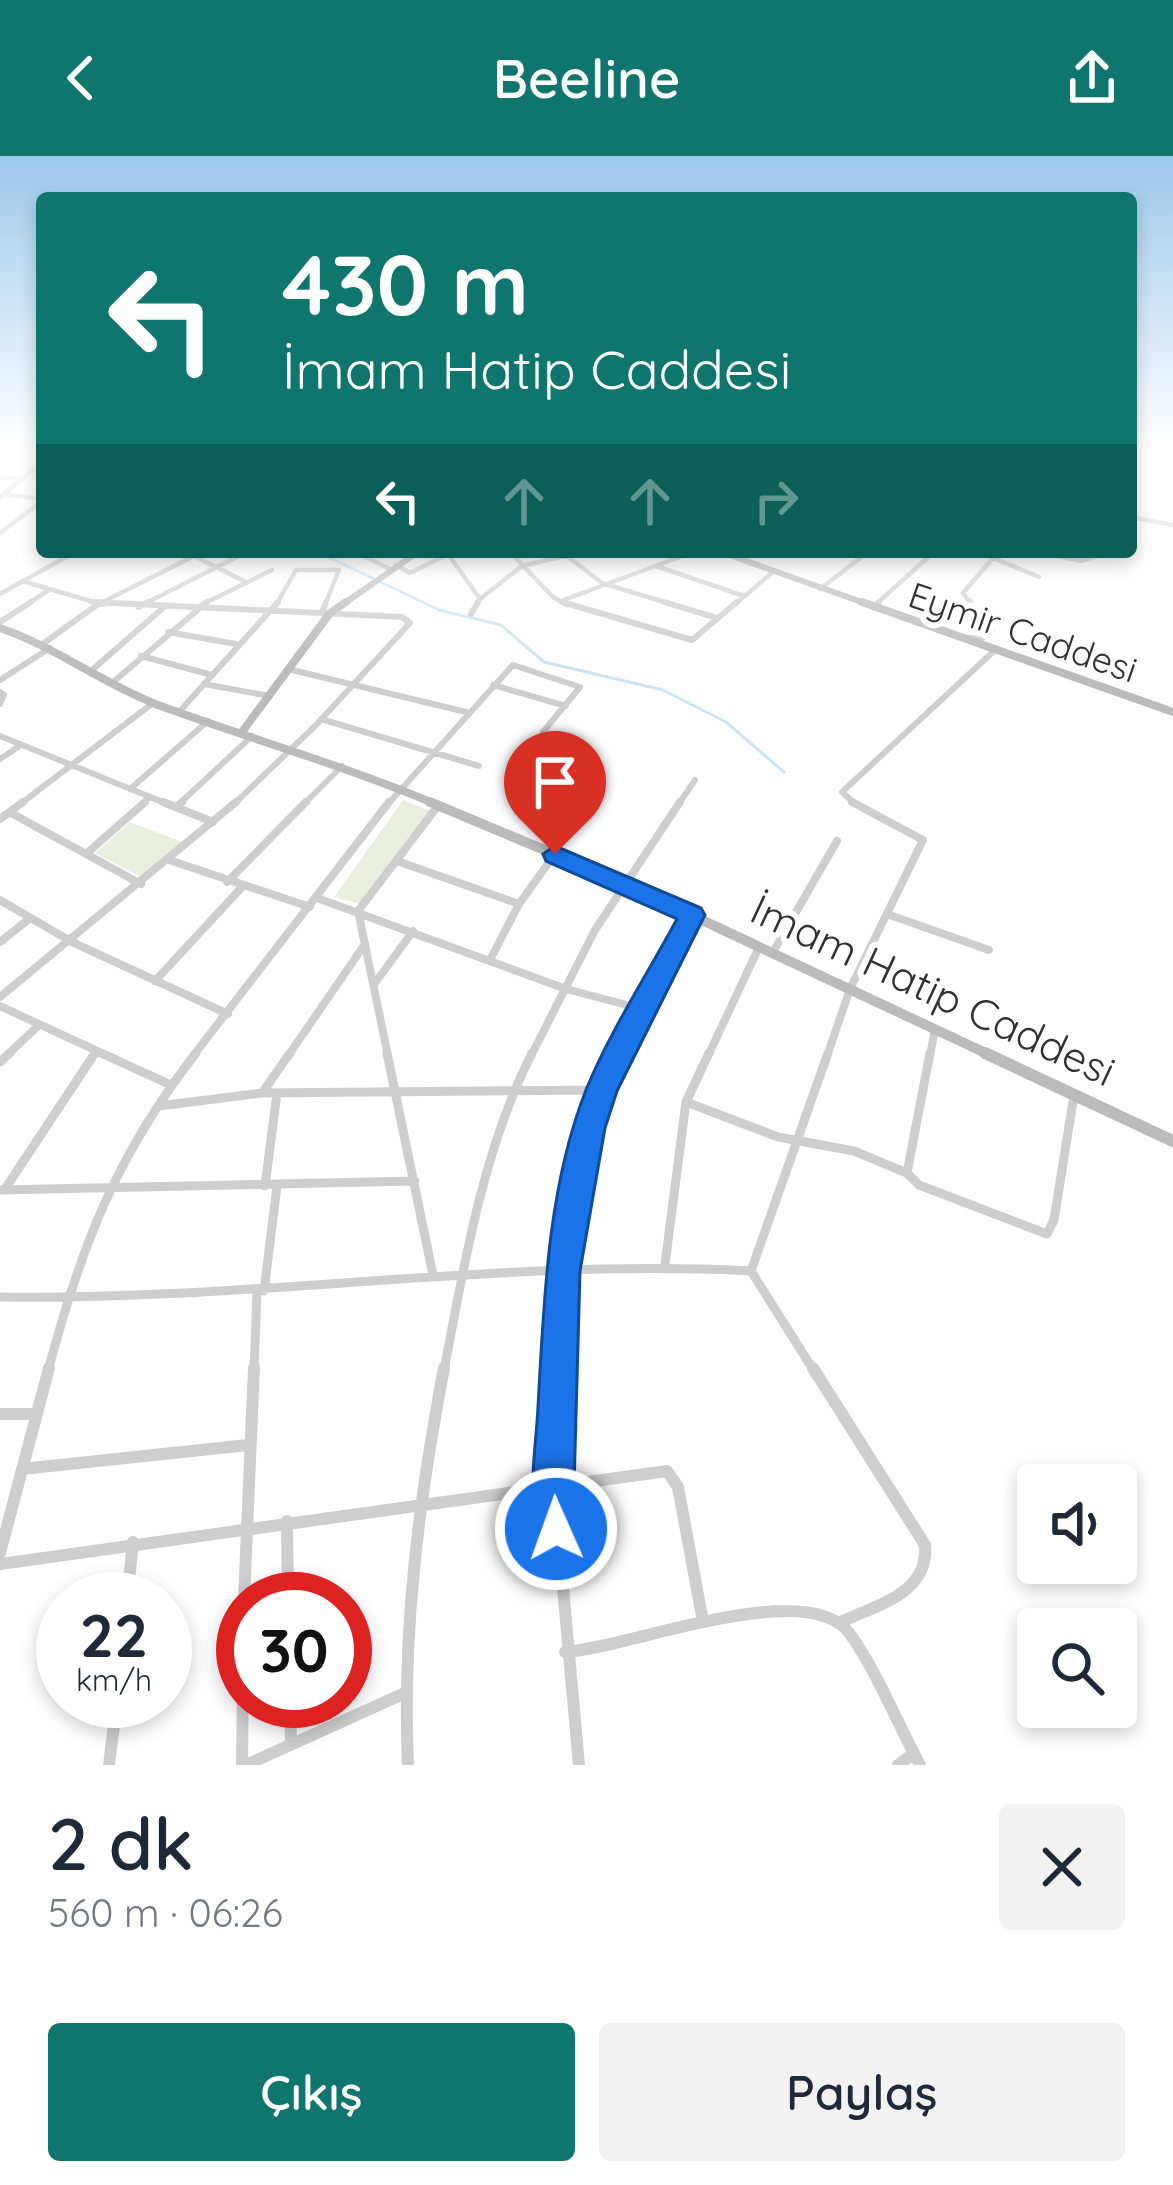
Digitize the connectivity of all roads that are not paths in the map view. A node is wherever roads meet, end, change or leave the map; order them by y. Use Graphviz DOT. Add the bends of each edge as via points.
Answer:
graph roads {
  1 [pos="1142,519"];
  2 [pos="20,520"];
  3 [pos="1173,525"];
  4 [pos="0,533"];
  5 [pos="64,558"];
  6 [pos="191,558"];
  7 [pos="205,558"];
  8 [pos="234,558"];
  9 [pos="371,558"];
  10 [pos="408,558"];
  11 [pos="440,558"];
  12 [pos="453,558"];
  13 [pos="515,558"];
  14 [pos="557,558"];
  15 [pos="569,558"];
  16 [pos="675,558"];
  17 [pos="737,558"];
  18 [pos="860,558"];
  19 [pos="927,558"];
  20 [pos="993,558"];
  21 [pos="1002,558"];
  22 [pos="653,565"];
  23 [pos="217,566"];
  24 [pos="522,566"];
  25 [pos="393,567"];
  26 [pos="272,570"];
  27 [pos="773,572"];
  28 [pos="1039,577"];
  29 [pos="22,581"];
  30 [pos="246,582"];
  31 [pos="602,583"];
  32 [pos="820,589"];
  33 [pos="50,590"];
  34 [pos="0,593"];
  35 [pos="746,597"];
  36 [pos="480,598"];
  37 [pos="560,601"];
  38 [pos="98,604"];
  39 [pos="138,607"];
  40 [pos="164,608"];
  41 [pos="195,608"];
  42 [pos="272,608"];
  43 [pos="872,608"];
  44 [pos="327,611"];
  45 [pos="470,614"];
  46 [pos="719,618"];
  47 [pos="0,625"];
  48 [pos="168,632"];
  49 [pos="961,638"];
  50 [pos="238,644"];
  51 [pos="48,645"];
  52 [pos="995,650"];
  53 [pos="141,656"];
  54 [pos="288,669"];
  55 [pos="92,670"];
  56 [pos="212,675"];
  57 [pos="2,676"];
  58 [pos="112,682"];
  59 [pos="354,683"];
  60 [pos="204,684"];
  61 [pos="494,685"];
  62 [pos="0,692"];
  63 [pos="270,696"];
  64 [pos="153,703"];
  65 [pos="0,704"];
  66 [pos="566,706"];
  67 [pos="178,712"];
  68 [pos="466,712"];
  69 [pos="1173,712"];
  70 [pos="321,719"];
  71 [pos="208,722"];
  72 [pos="543,732"];
  73 [pos="247,733"];
  74 [pos="0,736"];
  75 [pos="19,746"];
  76 [pos="296,748"];
  77 [pos="432,751"];
  78 [pos="0,759"];
  79 [pos="343,765"];
  80 [pos="479,766"];
  81 [pos="71,768"];
  82 [pos="695,780"];
  83 [pos="130,789"];
  84 [pos="400,790"];
  85 [pos="150,797"];
  86 [pos="176,807"];
  87 [pos="437,807"];
  88 [pos="11,812"];
  89 [pos="0,820"];
  90 [pos="213,822"];
  91 [pos="837,841"];
  92 [pos="86,854"];
  93 [pos="555,854"];
  94 [pos="169,860"];
  95 [pos="397,861"];
  96 [pos="227,881"];
  97 [pos="623,883"];
  98 [pos="141,884"];
  99 [pos="243,886"];
  100 [pos="0,900"];
  101 [pos="314,902"];
  102 [pos="519,904"];
  103 [pos="358,911"];
  104 [pos="886,914"];
  105 [pos="692,915"];
  106 [pos="29,919"];
  107 [pos="413,931"];
  108 [pos="0,942"];
  109 [pos="72,942"];
  110 [pos="365,943"];
  111 [pos="760,946"];
  112 [pos="988,950"];
  113 [pos="773,952"];
  114 [pos="490,960"];
  115 [pos="154,981"];
  116 [pos="375,984"];
  117 [pos="566,989"];
  118 [pos="850,989"];
  119 [pos="0,1001"];
  120 [pos="642,1009"];
  121 [pos="228,1014"];
  122 [pos="39,1025"];
  123 [pos="935,1029"];
  124 [pos="95,1053"];
  125 [pos="0,1062"];
  126 [pos="171,1085"];
  127 [pos="602,1090"];
  128 [pos="513,1091"];
  129 [pos="262,1093"];
  130 [pos="277,1093"];
  131 [pos="1074,1093"];
  132 [pos="399,1094"];
  133 [pos="686,1102"];
  134 [pos="157,1106"];
  135 [pos="799,1140"];
  136 [pos="1173,1141"];
  137 [pos="907,1173"];
  138 [pos="416,1181"];
  139 [pos="271,1186"];
  140 [pos="107,1189"];
  141 [pos="2,1190"];
  142 [pos="665,1264"];
  143 [pos="563,1271"];
  144 [pos="751,1271"];
  145 [pos="433,1275"];
  146 [pos="462,1275"];
  147 [pos="261,1291"];
  148 [pos="0,1297"];
  149 [pos="68,1298"];
  150 [pos="0,1414"];
  151 [pos="37,1414"];
  152 [pos="248,1445"];
  153 [pos="22,1469"];
  154 [pos="554,1488"];
  155 [pos="418,1504"];
  156 [pos="287,1521"];
  157 [pos="244,1526"];
  158 [pos="133,1541"];
  159 [pos="0,1553"];
  160 [pos="0,1564"];
  161 [pos="130,1572"];
  162 [pos="244,1572"];
  163 [pos="288,1572"];
  164 [pos="703,1622"];
  165 [pos="841,1622"];
  166 [pos="565,1652"];
  167 [pos="405,1693"];
  168 [pos="113,1728"];
  169 [pos="244,1728"];
  170 [pos="291,1728"];
  171 [pos="291,1745"];
  172 [pos="916,1760"];
  173 [pos="109,1765"];
  174 [pos="244,1765"];
  175 [pos="408,1765"];
  176 [pos="579,1765"];
  177 [pos="898,1765"];
  1 -- 3 [label="street"];
  2 -- 4 [label="street"];
  5 -- 29 [label="street"];
  6 -- 38 [label="street"];
  7 -- 23 [label="street"];
  8 -- 23 [label="street"];
  9 -- 25 [label="street"];
  10 -- 25 [label="street"];
  11 -- 25 [label="street" via="410,573"];
  12 -- 36 [label="street"];
  13 -- 24 [label="street"];
  14 -- 24 [label="street"];
  15 -- 31 [label="street"];
  16 -- 22 [label="street"];
  17 -- 27 [label="street, Eymir Caddesi"];
  18 -- 32 [label="street"];
  19 -- 43 [label="street"];
  20 -- 49 [label="street" via="963,593 992,631"];
  21 -- 28 [label="street"];
  22 -- 31 [label="street"];
  22 -- 35 [label="street"];
  23 -- 30 [label="street"];
  23 -- 39 [label="street"];
  24 -- 36 [label="street"];
  24 -- 37 [label="street"];
  25 -- 44 [label="street"];
  26 -- 30 [label="street"];
  27 -- 32 [label="street, Eymir Caddesi"];
  27 -- 35 [label="street"];
  29 -- 33 [label="street"];
  29 -- 34 [label="street"];
  30 -- 41 [label="street"];
  31 -- 37 [label="street"];
  31 -- 46 [label="street"];
  32 -- 43 [label="street, Eymir Caddesi"];
  33 -- 38 [label="street"];
  33 -- 47 [label="street"];
  35 -- 46 [label="street"];
  36 -- 45 [label="street"];
  37 -- 46 [label="street" via="692,640"];
  38 -- 39 [label="street"];
  38 -- 51 [label="street"];
  39 -- 40 [label="street"];
  40 -- 41 [label="street"];
  40 -- 55 [label="street"];
  41 -- 42 [label="street"];
  41 -- 48 [label="street"];
  42 -- 44 [label="street"];
  42 -- 44 [label="street" via="296,570 336,568"];
  42 -- 50 [label="street"];
  43 -- 49 [label="street, Eymir Caddesi"];
  44 -- 54 [label="street"];
  44 -- 59 [label="street" via="410,622"];
  47 -- 51 [label="street, İmam Hatip Caddesi"];
  48 -- 50 [label="street"];
  48 -- 53 [label="street"];
  49 -- 52 [label="street, Eymir Caddesi"];
  50 -- 56 [label="street"];
  51 -- 55 [label="street, İmam Hatip Caddesi"];
  51 -- 57 [label="street"];
  52 -- 69 [label="street, Eymir Caddesi"];
  52 -- 104 [label="street" via="842,792 923,840"];
  53 -- 56 [label="street"];
  53 -- 58 [label="street"];
  54 -- 59 [label="street"];
  54 -- 63 [label="street"];
  55 -- 58 [label="street, İmam Hatip Caddesi"];
  56 -- 60 [label="street"];
  58 -- 64 [label="street, İmam Hatip Caddesi"];
  59 -- 68 [label="street"];
  59 -- 70 [label="street"];
  60 -- 63 [label="street"];
  60 -- 67 [label="street"];
  61 -- 66 [label="street"];
  61 -- 66 [label="street" via="513,665 578,685"];
  61 -- 68 [label="street"];
  62 -- 65 [label="street"];
  63 -- 73 [label="street"];
  64 -- 67 [label="street, İmam Hatip Caddesi"];
  64 -- 81 [label="street"];
  66 -- 72 [label="street"];
  67 -- 71 [label="street, İmam Hatip Caddesi"];
  68 -- 77 [label="street"];
  70 -- 76 [label="street"];
  70 -- 77 [label="street"];
  71 -- 73 [label="street, İmam Hatip Caddesi"];
  71 -- 83 [label="street"];
  73 -- 76 [label="street, İmam Hatip Caddesi"];
  73 -- 86 [label="street"];
  74 -- 75 [label="street"];
  75 -- 78 [label="street"];
  75 -- 81 [label="street"];
  76 -- 79 [label="street, İmam Hatip Caddesi"];
  76 -- 90 [label="street"];
  77 -- 80 [label="street"];
  77 -- 84 [label="street"];
  79 -- 84 [label="street, İmam Hatip Caddesi"];
  79 -- 96 [label="street"];
  81 -- 83 [label="street"];
  81 -- 88 [label="street"];
  82 -- 97 [label="street"];
  83 -- 85 [label="street"];
  84 -- 87 [label="street, İmam Hatip Caddesi"];
  84 -- 101 [label="street"];
  85 -- 86 [label="street"];
  85 -- 92 [label="street"];
  86 -- 90 [label="street"];
  87 -- 93 [label="street, İmam Hatip Caddesi"];
  87 -- 95 [label="street"];
  88 -- 89 [label="street"];
  88 -- 92 [label="street"];
  90 -- 94 [label="street"];
  91 -- 113 [label="street"];
  92 -- 98 [label="street"];
  93 -- 97 [label="street, İmam Hatip Caddesi"];
  93 -- 102 [label="street"];
  94 -- 96 [label="street"];
  94 -- 98 [label="street"];
  95 -- 102 [label="street"];
  95 -- 103 [label="street"];
  96 -- 99 [label="street"];
  97 -- 105 [label="street, İmam Hatip Caddesi"];
  97 -- 117 [label="street"];
  98 -- 109 [label="street"];
  99 -- 101 [label="street"];
  99 -- 115 [label="street"];
  100 -- 106 [label="street"];
  101 -- 103 [label="street"];
  101 -- 121 [label="street"];
  102 -- 114 [label="street"];
  103 -- 107 [label="street"];
  103 -- 110 [label="street"];
  104 -- 112 [label="street"];
  104 -- 118 [label="street"];
  105 -- 111 [label="street, İmam Hatip Caddesi"];
  105 -- 120 [label="street"];
  106 -- 108 [label="street"];
  106 -- 109 [label="street"];
  107 -- 114 [label="street"];
  107 -- 116 [label="street"];
  109 -- 115 [label="street"];
  109 -- 119 [label="street"];
  110 -- 116 [label="street"];
  110 -- 129 [label="street"];
  111 -- 113 [label="street, İmam Hatip Caddesi"];
  111 -- 133 [label="street"];
  113 -- 118 [label="street, İmam Hatip Caddesi"];
  114 -- 117 [label="street"];
  115 -- 121 [label="street"];
  116 -- 132 [label="street"];
  117 -- 120 [label="street"];
  117 -- 128 [label="street"];
  118 -- 123 [label="street, İmam Hatip Caddesi"];
  118 -- 135 [label="street"];
  119 -- 122 [label="street"];
  120 -- 127 [label="street"];
  121 -- 126 [label="street"];
  122 -- 124 [label="street"];
  122 -- 125 [label="street"];
  123 -- 131 [label="street, İmam Hatip Caddesi"];
  123 -- 137 [label="street"];
  124 -- 126 [label="street"];
  124 -- 141 [label="street"];
  126 -- 134 [label="street"];
  127 -- 128 [label="street"];
  127 -- 143 [label="street"];
  128 -- 132 [label="street"];
  128 -- 146 [label="street"];
  129 -- 130 [label="street"];
  129 -- 134 [label="street"];
  130 -- 132 [label="street"];
  130 -- 139 [label="street"];
  131 -- 136 [label="street, İmam Hatip Caddesi"];
  131 -- 137 [label="street" via="1047,1234 919,1186"];
  132 -- 138 [label="street"];
  133 -- 135 [label="street"];
  133 -- 142 [label="street"];
  134 -- 140 [label="street"];
  135 -- 137 [label="street" via="840,1146"];
  135 -- 144 [label="street"];
  138 -- 139 [label="street"];
  138 -- 145 [label="street"];
  139 -- 140 [label="street"];
  139 -- 147 [label="street"];
  140 -- 141 [label="street"];
  140 -- 149 [label="street"];
  142 -- 143 [label="street"];
  142 -- 144 [label="street"];
  143 -- 146 [label="street"];
  143 -- 154 [label="street"];
  144 -- 165 [label="street" via="925,1545 927,1567 915,1586"];
  145 -- 146 [label="street"];
  145 -- 147 [label="street"];
  146 -- 155 [label="street"];
  147 -- 149 [label="street"];
  147 -- 152 [label="street"];
  148 -- 149 [label="street"];
  149 -- 151 [label="street"];
  150 -- 151 [label="street"];
  151 -- 153 [label="street"];
  152 -- 153 [label="street"];
  152 -- 157 [label="street"];
  153 -- 159 [label="street"];
  154 -- 155 [label="street"];
  154 -- 164 [label="street" via="674,1475"];
  154 -- 166 [label="street"];
  155 -- 156 [label="street"];
  155 -- 167 [label="street"];
  156 -- 157 [label="street"];
  156 -- 163 [label="street"];
  157 -- 158 [label="street"];
  157 -- 162 [label="street"];
  158 -- 160 [label="street"];
  158 -- 161 [label="street"];
  164 -- 165 [label="street" via="795,1610"];
  164 -- 166 [label="street"];
  165 -- 172 [label="street"];
  166 -- 176 [label="street"];
  167 -- 171 [label="street"];
  167 -- 175 [label="street"];
  168 -- 173 [label="street"];
  169 -- 174 [label="street"];
  170 -- 171 [label="street"];
  171 -- 174 [label="street"];
  172 -- 177 [label="street"];
}
